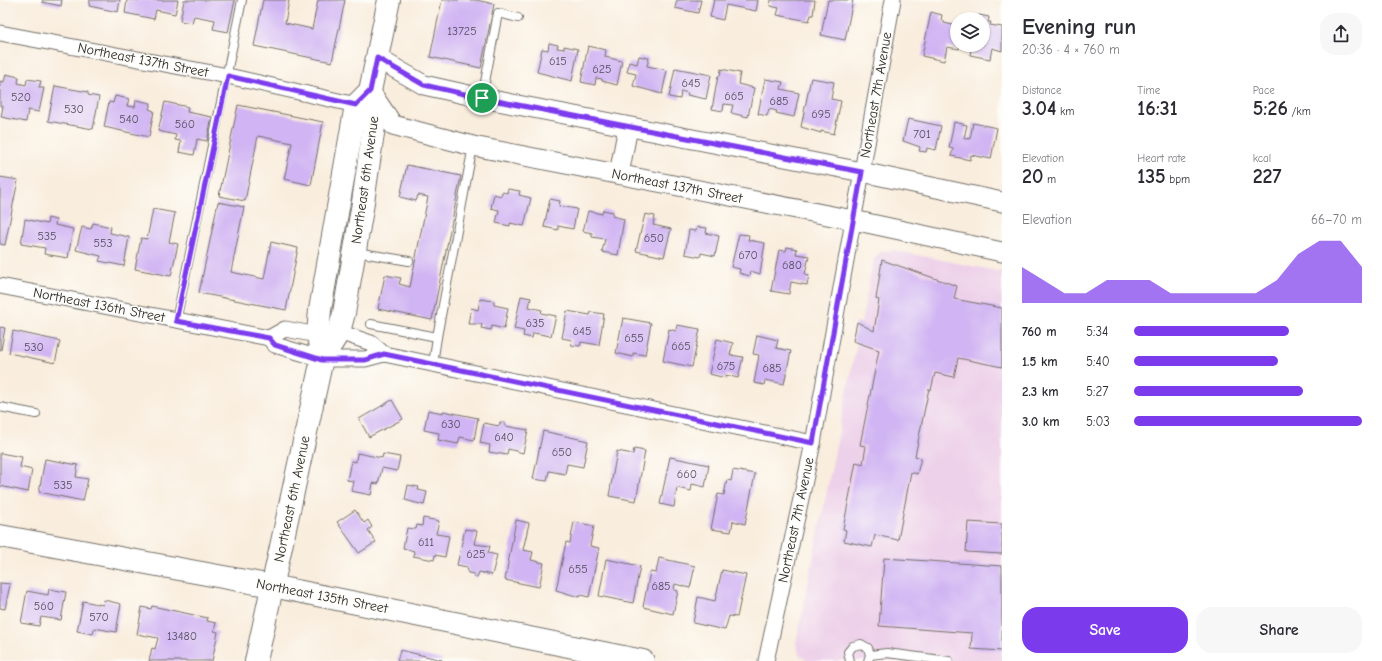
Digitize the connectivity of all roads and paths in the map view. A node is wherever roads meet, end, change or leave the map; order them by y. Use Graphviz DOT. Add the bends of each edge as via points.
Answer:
graph roads {
  1 [pos="242,0"];
  2 [pos="389,0"];
  3 [pos="894,0"];
  4 [pos="518,18"];
  5 [pos="0,32"];
  6 [pos="377,58"];
  7 [pos="228,76"];
  8 [pos="363,98"];
  9 [pos="482,98"];
  10 [pos="628,127"];
  11 [pos="473,146"];
  12 [pos="862,172"];
  13 [pos="619,174"];
  14 [pos="1002,202"];
  15 [pos="853,220"];
  16 [pos="355,252"];
  17 [pos="1002,252"];
  18 [pos="409,261"];
  19 [pos="0,286"];
  20 [pos="176,321"];
  21 [pos="371,324"];
  22 [pos="340,332"];
  23 [pos="318,335"];
  24 [pos="436,337"];
  25 [pos="269,338"];
  26 [pos="384,354"];
  27 [pos="322,360"];
  28 [pos="433,364"];
  29 [pos="0,407"];
  30 [pos="36,414"];
  31 [pos="813,443"];
  32 [pos="0,536"];
  33 [pos="272,586"];
  34 [pos="869,658"];
  35 [pos="256,661"];
  36 [pos="644,661"];
  37 [pos="766,661"];
  38 [pos="850,661"];
  39 [pos="949,661"];
  1 -- 7 [label="lane"];
  2 -- 6 [label="main road, Northeast 6th Avenue"];
  3 -- 12 [label="street, Northeast 7th Avenue"];
  4 -- 9 [label="lane" via="498,13"];
  5 -- 7 [label="street, Northeast 137th Street"];
  6 -- 8 [label="main road, Northeast 6th Avenue"];
  6 -- 9 [label="street" via="424,85"];
  7 -- 8 [label="street, Northeast 137th Street"];
  7 -- 20 [label="lane"];
  8 -- 11 [label="street, Northeast 137th Street" via="393,125"];
  8 -- 16 [label="main road, Northeast 6th Avenue" via="376,113"];
  8 -- 23 [label="main road, Northeast 6th Avenue" via="320,310"];
  9 -- 10 [label="street"];
  10 -- 12 [label="street"];
  10 -- 13 [label="street"];
  11 -- 13 [label="street, Northeast 137th Street"];
  11 -- 24 [label="lane"];
  12 -- 14 [label="street"];
  12 -- 15 [label="street, Northeast 7th Avenue"];
  13 -- 15 [label="street, Northeast 137th Street"];
  15 -- 17 [label="street, Northeast 137th Street"];
  15 -- 31 [label="street, Northeast 7th Avenue"];
  16 -- 18 [label="lane"];
  16 -- 22 [label="main road, Northeast 6th Avenue"];
  19 -- 20 [label="street, Northeast 136th Street"];
  20 -- 25 [label="street, Northeast 136th Street"];
  21 -- 24 [label="lane"];
  22 -- 26 [label="street, Northeast 136th Street" via="371,343"];
  22 -- 27 [label="main road, Northeast 6th Avenue"];
  23 -- 25 [label="street" via="285,329"];
  23 -- 27 [label="main road, Northeast 6th Avenue"];
  24 -- 28 [label="lane"];
  25 -- 27 [label="street, Northeast 136th Street" via="275,345"];
  26 -- 27 [label="street, Northeast 136th Street" via="365,360"];
  26 -- 28 [label="street, Northeast 136th Street"];
  27 -- 33 [label="main road, Northeast 6th Avenue"];
  28 -- 31 [label="street, Northeast 136th Street"];
  29 -- 30 [label="lane"];
  31 -- 37 [label="street, Northeast 7th Avenue"];
  32 -- 33 [label="main road, Northeast 135th Street"];
  33 -- 35 [label="main road, Northeast 6th Avenue"];
  33 -- 36 [label="main road, Northeast 135th Street"];
  34 -- 38 [label="lane" via="868,648 861,644 853,646 848,652"];
  34 -- 39 [label="lane" via="887,653"];
}
